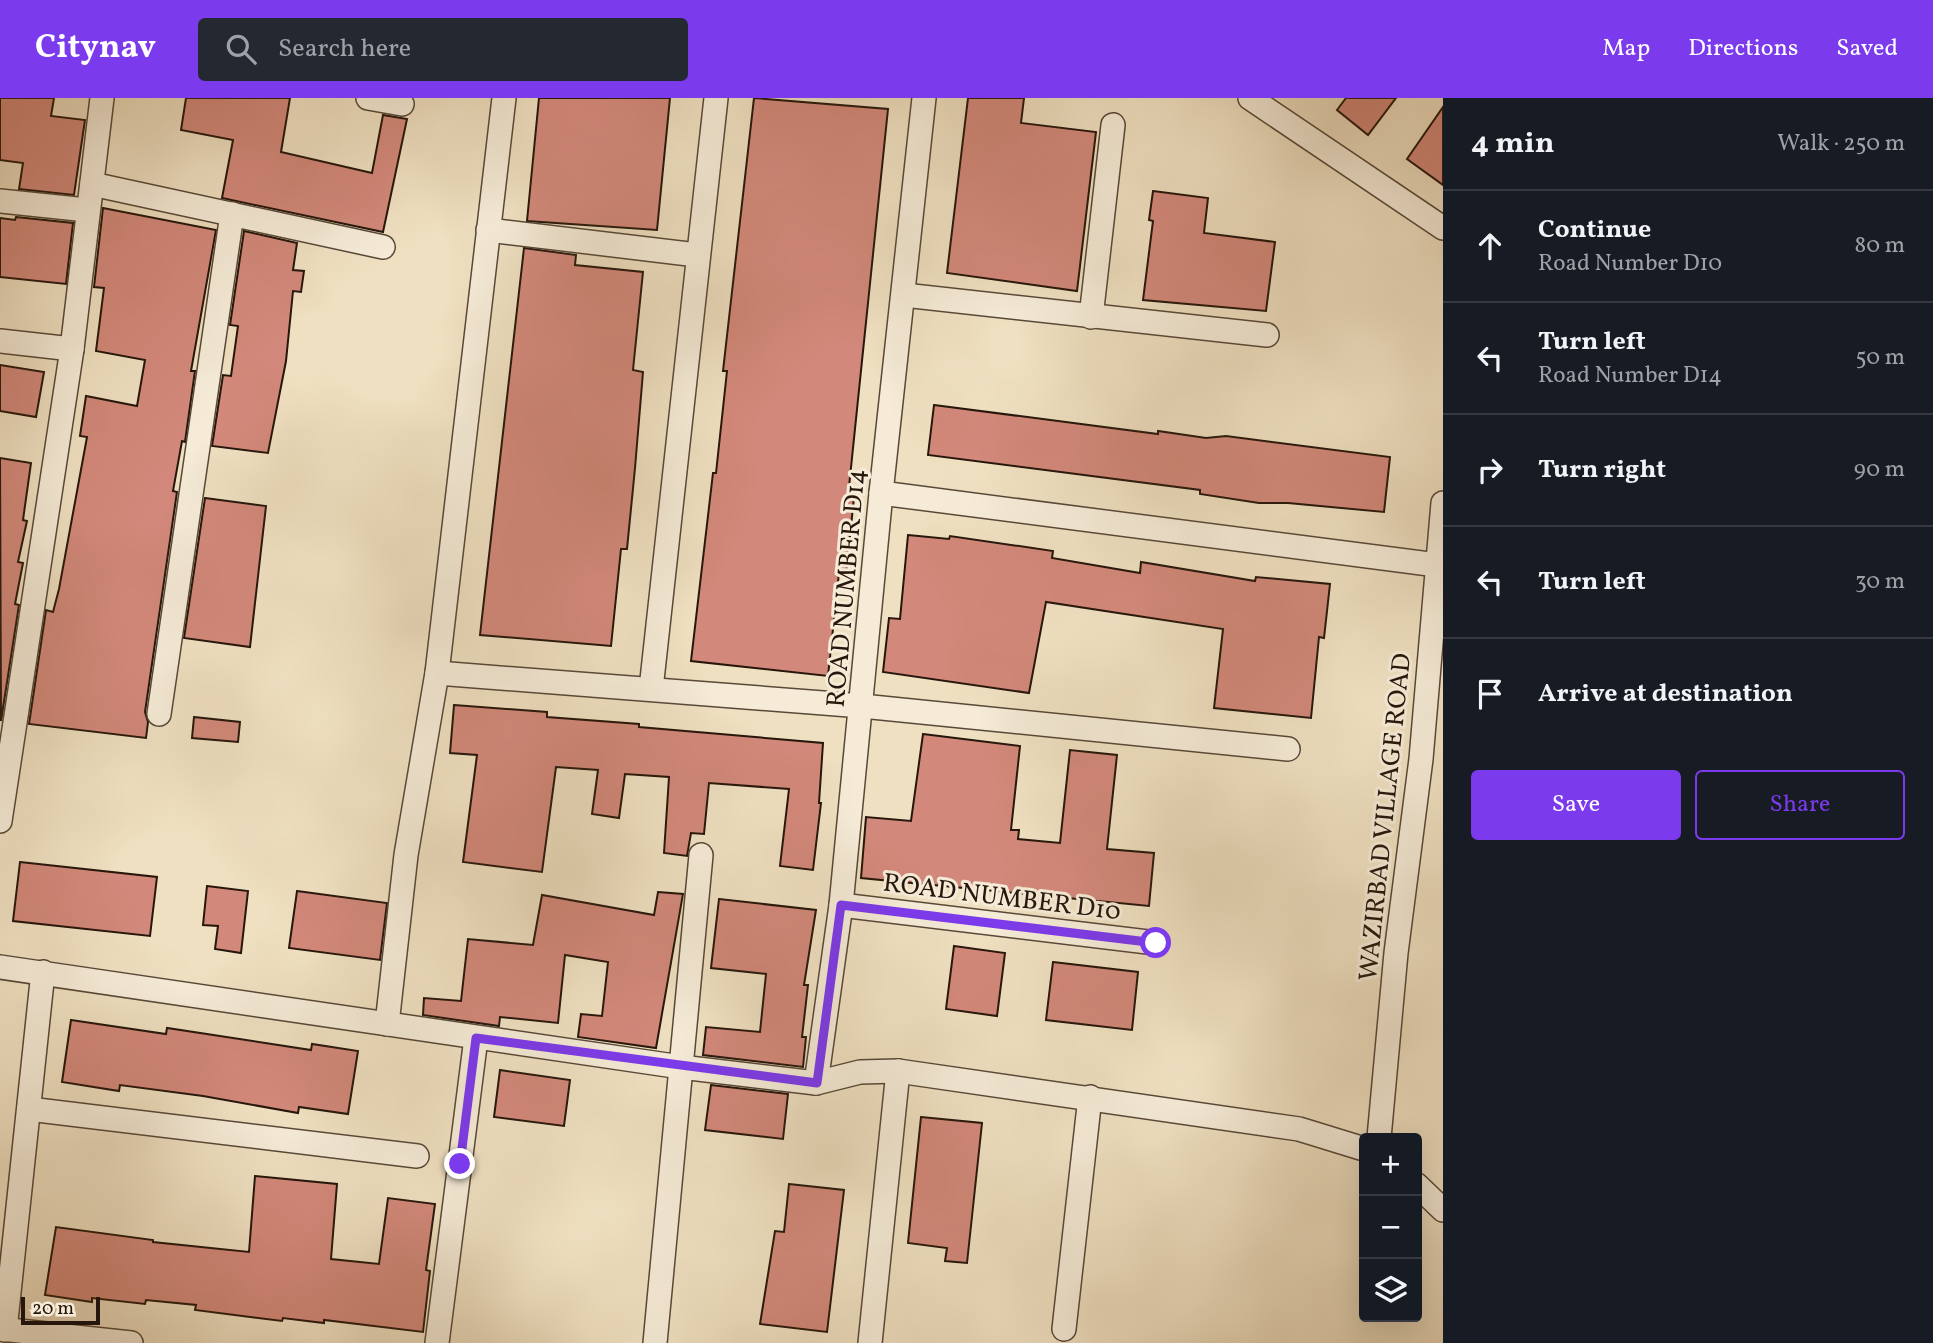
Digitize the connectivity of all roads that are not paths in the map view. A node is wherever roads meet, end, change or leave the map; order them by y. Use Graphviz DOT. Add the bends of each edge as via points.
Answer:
graph roads {
  1 [pos="102,98"];
  2 [pos="368,98"];
  3 [pos="504,98"];
  4 [pos="716,98"];
  5 [pos="924,98"];
  6 [pos="1250,98"];
  7 [pos="402,104"];
  8 [pos="1113,125"];
  9 [pos="92,184"];
  10 [pos="0,201"];
  11 [pos="87,210"];
  12 [pos="232,214"];
  13 [pos="1443,228"];
  14 [pos="488,230"];
  15 [pos="383,247"];
  16 [pos="696,255"];
  17 [pos="904,295"];
  18 [pos="1091,317"];
  19 [pos="1267,335"];
  20 [pos="0,341"];
  21 [pos="72,349"];
  22 [pos="881,493"];
  23 [pos="1443,503"];
  24 [pos="1437,565"];
  25 [pos="437,673"];
  26 [pos="651,689"];
  27 [pos="862,706"];
  28 [pos="159,714"];
  29 [pos="1288,749"];
  30 [pos="0,821"];
  31 [pos="701,855"];
  32 [pos="841,905"];
  33 [pos="1156,943"];
  34 [pos="0,967"];
  35 [pos="43,972"];
  36 [pos="387,1024"];
  37 [pos="476,1038"];
  38 [pos="681,1067"];
  39 [pos="898,1071"];
  40 [pos="817,1083"];
  41 [pos="1090,1097"];
  42 [pos="29,1109"];
  43 [pos="1379,1133"];
  44 [pos="1359,1147"];
  45 [pos="417,1156"];
  46 [pos="1422,1190"];
  47 [pos="1443,1210"];
  48 [pos="3,1329"];
  49 [pos="1064,1329"];
  50 [pos="131,1343"];
  51 [pos="437,1343"];
  52 [pos="655,1343"];
  53 [pos="870,1343"];
  1 -- 9 [label="street"];
  2 -- 7 [label="street"];
  3 -- 14 [label="street"];
  4 -- 16 [label="street"];
  5 -- 17 [label="street, ROAD NUMBER D14"];
  6 -- 13 [label="street"];
  8 -- 18 [label="street"];
  9 -- 11 [label="street"];
  9 -- 12 [label="street"];
  10 -- 11 [label="street"];
  11 -- 21 [label="street"];
  12 -- 15 [label="street"];
  12 -- 28 [label="street"];
  14 -- 16 [label="street"];
  14 -- 25 [label="street"];
  16 -- 26 [label="street"];
  17 -- 18 [label="street"];
  17 -- 22 [label="street, ROAD NUMBER D14"];
  18 -- 19 [label="street"];
  20 -- 21 [label="street"];
  21 -- 30 [label="street"];
  22 -- 24 [label="street"];
  22 -- 27 [label="street, ROAD NUMBER D14"];
  23 -- 24 [label="street, WAZIRBAD VILLAGE ROAD"];
  24 -- 43 [label="street, WAZIRBAD VILLAGE ROAD" via="1421,759"];
  25 -- 26 [label="street"];
  25 -- 36 [label="street" via="406,855"];
  26 -- 27 [label="street"];
  27 -- 29 [label="street"];
  27 -- 32 [label="street, ROAD NUMBER D14"];
  31 -- 38 [label="street"];
  32 -- 33 [label="street, ROAD NUMBER D10"];
  32 -- 40 [label="street, ROAD NUMBER D14"];
  34 -- 35 [label="street"];
  35 -- 36 [label="street"];
  35 -- 42 [label="street"];
  36 -- 37 [label="street"];
  37 -- 38 [label="street"];
  37 -- 51 [label="street"];
  38 -- 40 [label="street"];
  38 -- 52 [label="street"];
  39 -- 40 [label="street" via="860,1072"];
  39 -- 41 [label="street"];
  39 -- 53 [label="street"];
  41 -- 44 [label="street" via="1299,1129"];
  41 -- 49 [label="street"];
  42 -- 45 [label="street"];
  42 -- 48 [label="street"];
  46 -- 47 [label="street"];
  48 -- 50 [label="street"];
}
